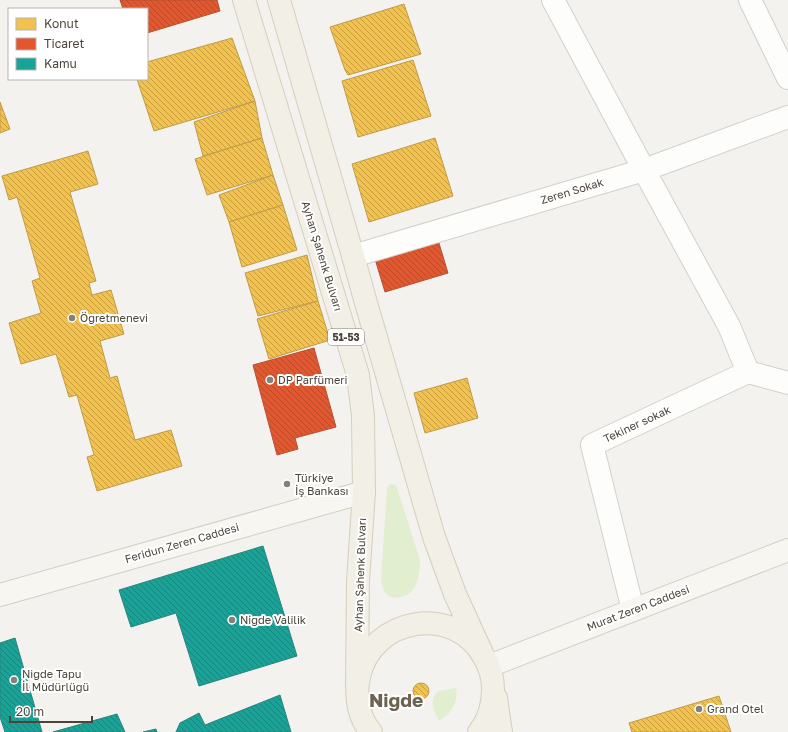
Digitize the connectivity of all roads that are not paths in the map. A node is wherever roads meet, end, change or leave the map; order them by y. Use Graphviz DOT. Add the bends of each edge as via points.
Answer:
graph roads {
  1 [pos="244,0"];
  2 [pos="279,0"];
  3 [pos="553,0"];
  4 [pos="750,0"];
  5 [pos="788,78"];
  6 [pos="788,117"];
  7 [pos="644,170"];
  8 [pos="353,256"];
  9 [pos="748,372"];
  10 [pos="788,383"];
  11 [pos="364,492"];
  12 [pos="788,550"];
  13 [pos="0,595"];
  14 [pos="633,610"];
  15 [pos="488,666"];
  16 [pos="357,686"];
  17 [pos="367,727"];
  18 [pos="480,732"];
  19 [pos="502,732"];
  1 -- 11 [label="main road, Ayhan Şahenk Bulvarı / 51-53" via="358,375 363,416"];
  2 -- 8 [label="main road, 51-53"];
  3 -- 7 [label="street"];
  4 -- 5 [label="street"];
  6 -- 7 [label="street, Zeren Sokak"];
  7 -- 8 [label="street, Zeren Sokak"];
  7 -- 9 [label="street" via="729,326"];
  8 -- 15 [label="main road, 51-53" via="434,537 455,594"];
  9 -- 10 [label="street"];
  9 -- 14 [label="street, Tekiner sokak" via="592,445"];
  11 -- 13 [label="street, Feridun Zeren Caddesi"];
  11 -- 16 [label="main road, Ayhan Şahenk Bulvarı / 51-53" via="358,581"];
  12 -- 14 [label="street, Murat Zeren Caddesi"];
  14 -- 15 [label="street, Murat Zeren Caddesi"];
  15 -- 16 [label="main road" via="470,638 457,630 443,625 413,624 386,635 375,646 366,658"];
  15 -- 18 [label="main road" via="493,699 489,715"];
  15 -- 19 [label="main road, 51-53"];
  16 -- 17 [label="main road" via="358,701"];
}
